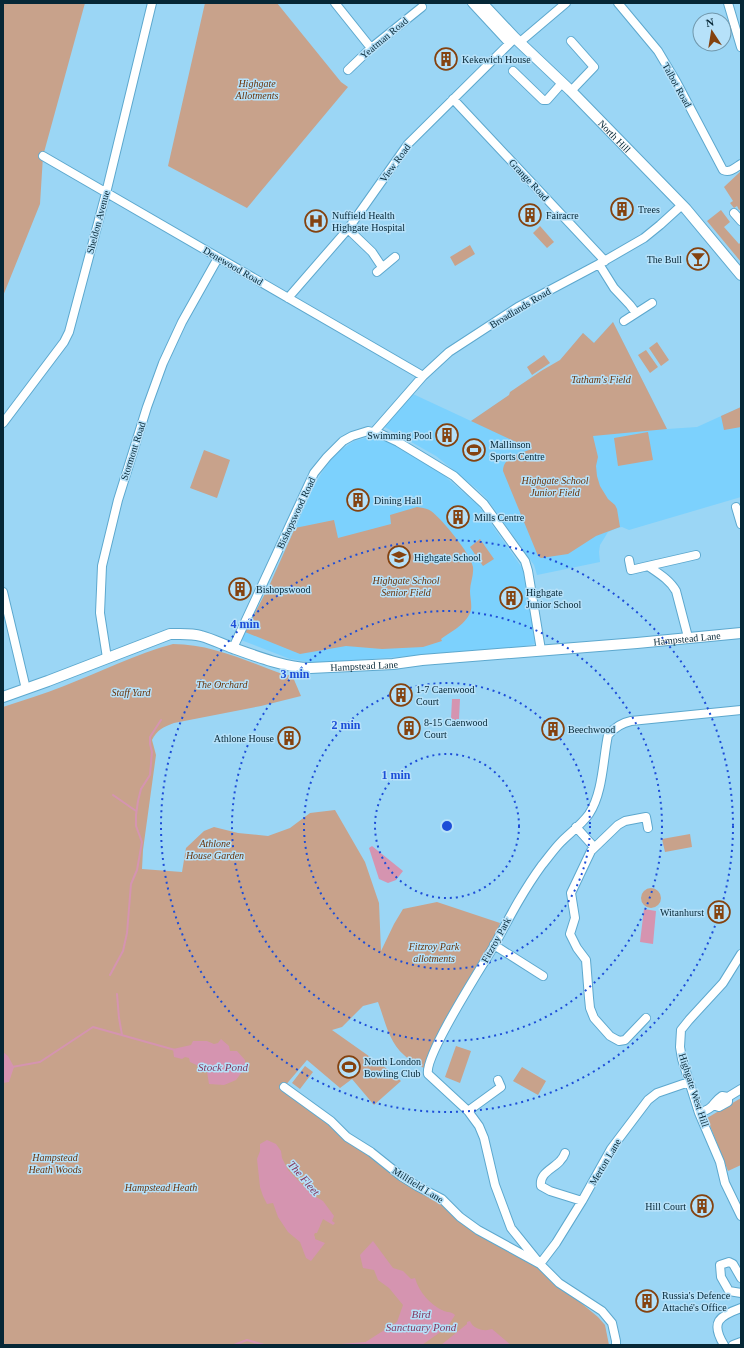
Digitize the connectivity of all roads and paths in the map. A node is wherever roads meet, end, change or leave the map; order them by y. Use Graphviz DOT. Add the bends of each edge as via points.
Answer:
graph roads {
  1 [pos="152,3"];
  2 [pos="472,3"];
  3 [pos="482,3"];
  4 [pos="566,3"];
  5 [pos="618,3"];
  6 [pos="728,3"];
  7 [pos="337,4"];
  8 [pos="422,7"];
  9 [pos="515,41"];
  10 [pos="571,41"];
  11 [pos="741,47"];
  12 [pos="371,48"];
  13 [pos="348,70"];
  14 [pos="513,72"];
  15 [pos="562,83"];
  16 [pos="571,91"];
  17 [pos="453,99"];
  18 [pos="43,156"];
  19 [pos="741,164"];
  20 [pos="106,193"];
  21 [pos="682,205"];
  22 [pos="734,213"];
  23 [pos="741,221"];
  24 [pos="348,229"];
  25 [pos="218,258"];
  26 [pos="395,258"];
  27 [pos="602,263"];
  28 [pos="741,275"];
  29 [pos="288,298"];
  30 [pos="652,303"];
  31 [pos="636,313"];
  32 [pos="624,321"];
  33 [pos="423,376"];
  34 [pos="3,423"];
  35 [pos="374,432"];
  36 [pos="736,507"];
  37 [pos="741,524"];
  38 [pos="696,555"];
  39 [pos="629,560"];
  40 [pos="648,566"];
  41 [pos="3,592"];
  42 [pos="741,633"];
  43 [pos="688,637"];
  44 [pos="233,648"];
  45 [pos="541,650"];
  46 [pos="107,658"];
  47 [pos="26,689"];
  48 [pos="3,697"];
  49 [pos="741,710"];
  50 [pos="576,827"];
  51 [pos="648,828"];
  52 [pos="594,847"];
  53 [pos="494,945"];
  54 [pos="741,954"];
  55 [pos="543,976"];
  56 [pos="646,1018"];
  57 [pos="498,1080"];
  58 [pos="689,1082"];
  59 [pos="284,1087"];
  60 [pos="741,1089"];
  61 [pos="468,1111"];
  62 [pos="699,1113"];
  63 [pos="565,1153"];
  64 [pos="582,1201"];
  65 [pos="741,1216"];
  66 [pos="540,1264"];
  67 [pos="741,1278"];
  68 [pos="741,1293"];
  69 [pos="741,1308"];
  70 [pos="741,1342"];
  71 [pos="616,1345"];
  72 [pos="724,1345"];
  73 [pos="733,1345"];
  1 -- 20 [label="street, Sheldon Avenue"];
  2 -- 9 [label="street, North Hill"];
  3 -- 9 [label="main road, North Hill"];
  4 -- 9 [label="street, View Road"];
  5 -- 19 [label="street, Talbot Road" via="658,52 723,170 734,169"];
  6 -- 11 [label="street"];
  7 -- 12 [label="street"];
  8 -- 12 [label="street, Yeatman Road"];
  9 -- 15 [label="main road, North Hill"];
  9 -- 17 [label="street, View Road"];
  10 -- 16 [label="street" via="594,67"];
  12 -- 13 [label="street, Yeatman Road"];
  14 -- 15 [label="street" via="543,100 547,100"];
  15 -- 16 [label="main road, North Hill"];
  16 -- 21 [label="main road, North Hill"];
  17 -- 24 [label="street, View Road" via="408,144"];
  17 -- 27 [label="street, Grange Road"];
  18 -- 20 [label="street, Denewood Road"];
  20 -- 25 [label="street, Denewood Road"];
  20 -- 34 [label="street, Sheldon Avenue" via="69,332"];
  21 -- 27 [label="street, Broadlands Road" via="644,238"];
  21 -- 28 [label="main road, North Hill"];
  22 -- 23 [label="street"];
  24 -- 26 [label="street" via="372,252 380,269"];
  24 -- 29 [label="street, View Road"];
  25 -- 29 [label="street, Denewood Road"];
  25 -- 46 [label="street, Stormont Road" via="182,322 163,363 118,500 102,566 100,613"];
  27 -- 31 [label="street, Grange Road" via="614,288"];
  27 -- 33 [label="street, Broadlands Road" via="500,318 449,352"];
  29 -- 33 [label="street, Denewood Road"];
  30 -- 31 [label="street"];
  31 -- 32 [label="street"];
  33 -- 35 [label="street, Broadlands Road"];
  35 -- 44 [label="street, Bishopswood Road" via="360,433 343,441 314,473"];
  35 -- 45 [label="street" via="398,442 454,476 489,511 526,565"];
  36 -- 37 [label="street"];
  38 -- 40 [label="street"];
  39 -- 40 [label="street" via="631,570"];
  40 -- 43 [label="street" via="674,586"];
  41 -- 47 [label="street"];
  42 -- 43 [label="main road, Hampstead Lane"];
  43 -- 45 [label="main road, Hampstead Lane"];
  44 -- 45 [label="main road, Hampstead Lane" via="300,668 393,664"];
  44 -- 46 [label="main road, Hampstead Lane" via="200,636 170,634"];
  46 -- 47 [label="main road, Hampstead Lane"];
  47 -- 48 [label="main road, Hampstead Lane"];
  49 -- 50 [label="street, Fitzroy Park" via="631,721 613,729 608,735 595,801 589,814"];
  50 -- 52 [label="street"];
  50 -- 53 [label="street, Fitzroy Park" via="561,842 527,887"];
  51 -- 52 [label="street" via="646,817 625,821"];
  52 -- 56 [label="street" via="571,892 575,918 570,934 586,960 590,1008 602,1029 619,1041 625,1040"];
  53 -- 55 [label="street"];
  53 -- 61 [label="street, Fitzroy Park" via="455,1011 427,1070 433,1079"];
  54 -- 58 [label="street, Highgate West Hill" via="723,983 682,1030 680,1047"];
  57 -- 61 [label="street" via="501,1088"];
  58 -- 62 [label="street, Highgate West Hill"];
  58 -- 64 [label="street, Merton Lane" via="663,1091 648,1100 611,1149"];
  59 -- 66 [label="street, Millfield Lane" via="400,1176 442,1199 478,1230"];
  60 -- 62 [label="street" via="728,1097 722,1096 708,1109"];
  61 -- 66 [label="street, Fitzroy Park" via="484,1138 495,1185 511,1228"];
  62 -- 65 [label="street, Highgate West Hill"];
  63 -- 64 [label="street" via="559,1162 544,1174 540,1181 541,1186"];
  64 -- 66 [label="street, Merton Lane"];
  66 -- 71 [label="street, Millfield Lane" via="559,1283 602,1311 612,1323"];
  67 -- 68 [label="street" via="733,1264 729,1262 720,1265 721,1277 729,1291"];
  69 -- 72 [label="street" via="723,1316 718,1322 718,1336"];
  70 -- 73 [label="street"];
}
